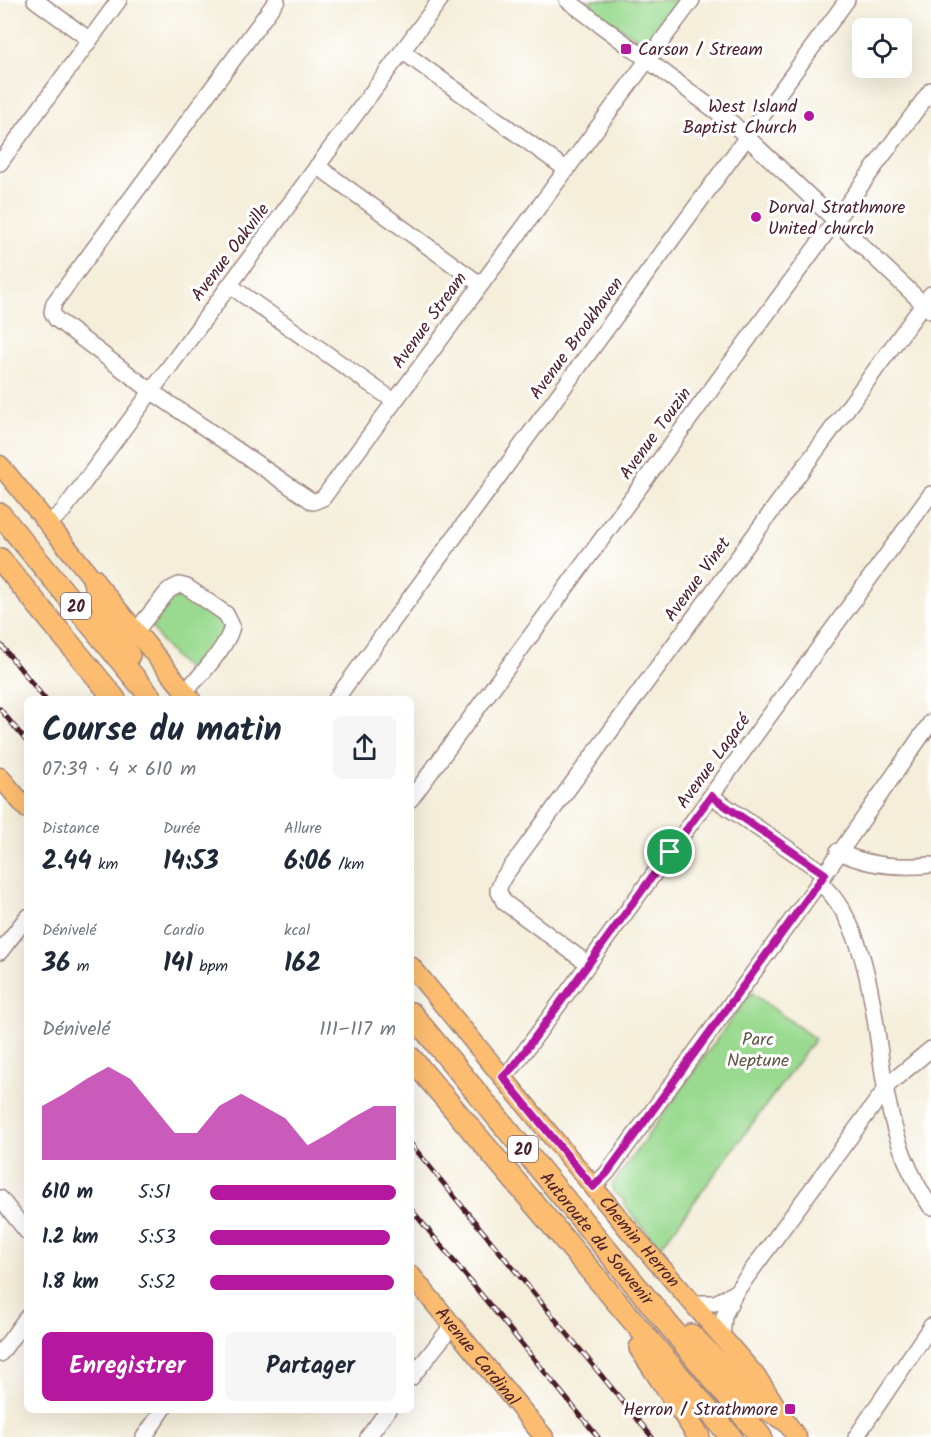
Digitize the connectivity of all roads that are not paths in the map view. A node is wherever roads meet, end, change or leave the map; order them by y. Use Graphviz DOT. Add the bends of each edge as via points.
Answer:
graph roads {
  1 [pos="35,0"];
  2 [pos="119,0"];
  3 [pos="277,0"];
  4 [pos="440,0"];
  5 [pos="567,0"];
  6 [pos="692,0"];
  7 [pos="847,0"];
  8 [pos="90,40"];
  9 [pos="402,51"];
  10 [pos="649,59"];
  11 [pos="931,90"];
  12 [pos="747,137"];
  13 [pos="0,163"];
  14 [pos="317,166"];
  15 [pos="567,170"];
  16 [pos="836,221"];
  17 [pos="480,284"];
  18 [pos="229,285"];
  19 [pos="929,303"];
  20 [pos="151,391"];
  21 [pos="394,401"];
  22 [pos="0,465"];
  23 [pos="931,494"];
  24 [pos="0,514"];
  25 [pos="48,524"];
  26 [pos="0,558"];
  27 [pos="93,579"];
  28 [pos="136,631"];
  29 [pos="188,695"];
  30 [pos="114,696"];
  31 [pos="152,696"];
  32 [pos="152,696"];
  33 [pos="338,696"];
  34 [pos="931,722"];
  35 [pos="0,777"];
  36 [pos="414,795"];
  37 [pos="711,796"];
  38 [pos="24,805"];
  39 [pos="838,851"];
  40 [pos="931,865"];
  41 [pos="822,878"];
  42 [pos="24,920"];
  43 [pos="0,952"];
  44 [pos="588,964"];
  45 [pos="414,970"];
  46 [pos="414,1016"];
  47 [pos="931,1049"];
  48 [pos="414,1062"];
  49 [pos="503,1077"];
  50 [pos="886,1089"];
  51 [pos="593,1187"];
  52 [pos="0,1198"];
  53 [pos="931,1208"];
  54 [pos="24,1228"];
  55 [pos="589,1273"];
  56 [pos="414,1279"];
  57 [pos="636,1285"];
  58 [pos="735,1293"];
  59 [pos="692,1303"];
  60 [pos="24,1321"];
  61 [pos="452,1326"];
  62 [pos="931,1326"];
  63 [pos="722,1337"];
  64 [pos="0,1354"];
  65 [pos="414,1374"];
  66 [pos="161,1413"];
  67 [pos="386,1413"];
  68 [pos="783,1419"];
  69 [pos="144,1437"];
  70 [pos="368,1437"];
  71 [pos="544,1437"];
  72 [pos="699,1437"];
  73 [pos="730,1437"];
  74 [pos="761,1437"];
  75 [pos="797,1437"];
  76 [pos="856,1437"];
  1 -- 8 [label="street"];
  2 -- 8 [label="street"];
  3 -- 20 [label="street" via="54,303 52,312 56,319"];
  4 -- 9 [label="street, Avenue Oakville"];
  5 -- 10 [label="street"];
  6 -- 10 [label="street, Avenue Stream"];
  7 -- 12 [label="street, Avenue Brookhaven"];
  8 -- 13 [label="street"];
  9 -- 14 [label="street, Avenue Oakville"];
  9 -- 15 [label="street"];
  10 -- 12 [label="street"];
  10 -- 15 [label="street, Avenue Stream"];
  11 -- 16 [label="street, Avenue Touzin"];
  12 -- 16 [label="street"];
  12 -- 33 [label="street, Avenue Brookhaven"];
  14 -- 17 [label="street"];
  14 -- 18 [label="street, Avenue Oakville"];
  15 -- 17 [label="street, Avenue Stream"];
  16 -- 19 [label="street"];
  16 -- 36 [label="street, Avenue Touzin"];
  17 -- 21 [label="street, Avenue Stream"];
  18 -- 20 [label="street, Avenue Oakville"];
  18 -- 21 [label="street"];
  19 -- 44 [label="street, Avenue Vinet" via="510,868 498,891 504,902"];
  20 -- 21 [label="street, Avenue Stream" via="313,502 323,498"];
  20 -- 25 [label="street, Avenue Oakville" via="63,511"];
  22 -- 25 [label="main road"];
  23 -- 37 [label="street, Avenue Lagacé"];
  24 -- 31 [label="highway, 20"];
  25 -- 27 [label="main road"];
  26 -- 30 [label="highway, 20"];
  27 -- 28 [label="main road"];
  27 -- 32 [label="highway" via="106,615"];
  28 -- 29 [label="main road"];
  28 -- 29 [label="street" via="169,590 179,585 229,617 229,636"];
  34 -- 39 [label="street"];
  35 -- 38 [label="main road"];
  37 -- 41 [label="street"];
  37 -- 44 [label="street, Avenue Lagacé"];
  39 -- 40 [label="street" via="861,862"];
  39 -- 41 [label="street"];
  41 -- 50 [label="street" via="855,933"];
  41 -- 51 [label="street"];
  42 -- 43 [label="street"];
  44 -- 49 [label="street, Avenue Lagacé"];
  45 -- 49 [label="main road, Chemin Herron"];
  46 -- 57 [label="highway, Autoroute du Souvenir / 20"];
  47 -- 50 [label="street" via="899,1073"];
  48 -- 55 [label="highway, Autoroute du Souvenir / 20"];
  49 -- 51 [label="main road, Chemin Herron"];
  50 -- 53 [label="street" via="908,1170"];
  50 -- 58 [label="street"];
  51 -- 59 [label="main road, Chemin Herron"];
  52 -- 54 [label="street"];
  55 -- 72 [label="highway"];
  55 -- 73 [label="highway, Autoroute du Souvenir / 20"];
  56 -- 61 [label="main road, Avenue Cardinal"];
  57 -- 68 [label="highway" via="728,1369 763,1407"];
  57 -- 74 [label="highway, Autoroute du Souvenir / 20"];
  58 -- 59 [label="street" via="715,1303"];
  58 -- 63 [label="street" via="724,1316"];
  59 -- 63 [label="main road, Chemin Herron"];
  60 -- 64 [label="street"];
  61 -- 65 [label="street"];
  61 -- 71 [label="main road, Avenue Cardinal"];
  62 -- 76 [label="street"];
  63 -- 68 [label="main road, Chemin Herron" via="773,1398"];
  66 -- 69 [label="street"];
  67 -- 70 [label="street"];
  68 -- 75 [label="main road, Chemin Herron"];
}
